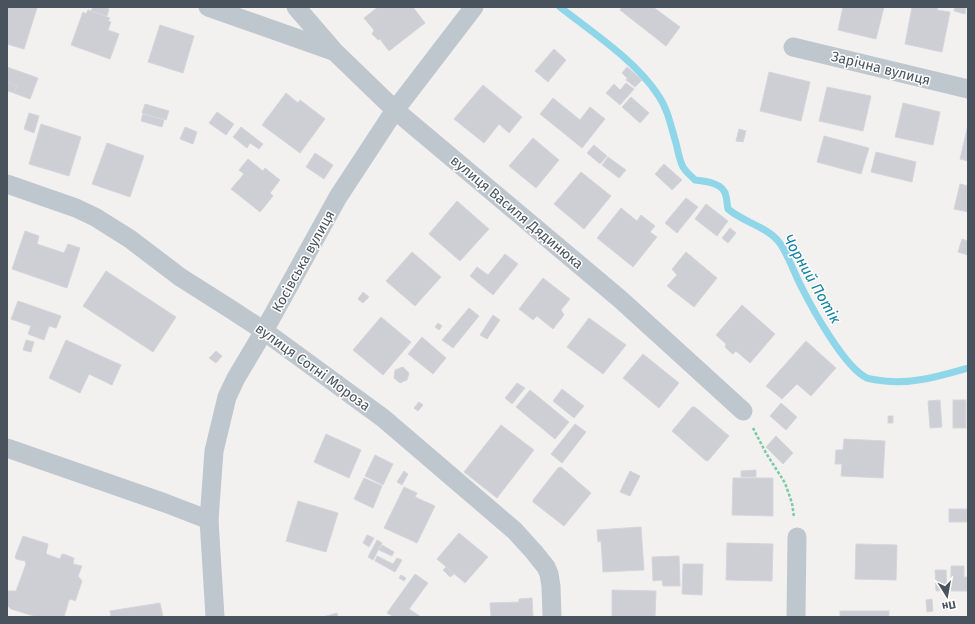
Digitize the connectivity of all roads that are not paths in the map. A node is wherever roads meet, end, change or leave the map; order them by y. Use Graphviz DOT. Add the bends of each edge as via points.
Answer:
graph roads {
  1 [pos="208,7"];
  2 [pos="296,7"];
  3 [pos="474,7"];
  4 [pos="793,47"];
  5 [pos="334,51"];
  6 [pos="968,89"];
  7 [pos="395,110"];
  8 [pos="7,184"];
  9 [pos="264,331"];
  10 [pos="742,411"];
  11 [pos="7,448"];
  12 [pos="209,520"];
  13 [pos="797,537"];
  14 [pos="215,617"];
  15 [pos="552,617"];
  16 [pos="796,617"];
  1 -- 5 [label="street"];
  2 -- 5 [label="street, вулиця Василя Дядинюка"];
  3 -- 7 [label="street, Косівська вулиця"];
  4 -- 6 [label="street, Зарічна вулиця"];
  5 -- 7 [label="street, вулиця Василя Дядинюка"];
  7 -- 9 [label="street, Косівська вулиця" via="338,197"];
  7 -- 10 [label="street, вулиця Василя Дядинюка" via="620,299"];
  8 -- 9 [label="street, вулиця Сотні Мороза" via="76,208 94,217"];
  9 -- 12 [label="street, Косівська вулиця" via="227,397 214,451"];
  9 -- 15 [label="street, вулиця Сотні Мороза" via="383,418 515,531 546,567 551,586"];
  11 -- 12 [label="street"];
  12 -- 14 [label="street, Косівська вулиця"];
  13 -- 16 [label="street"];
}
